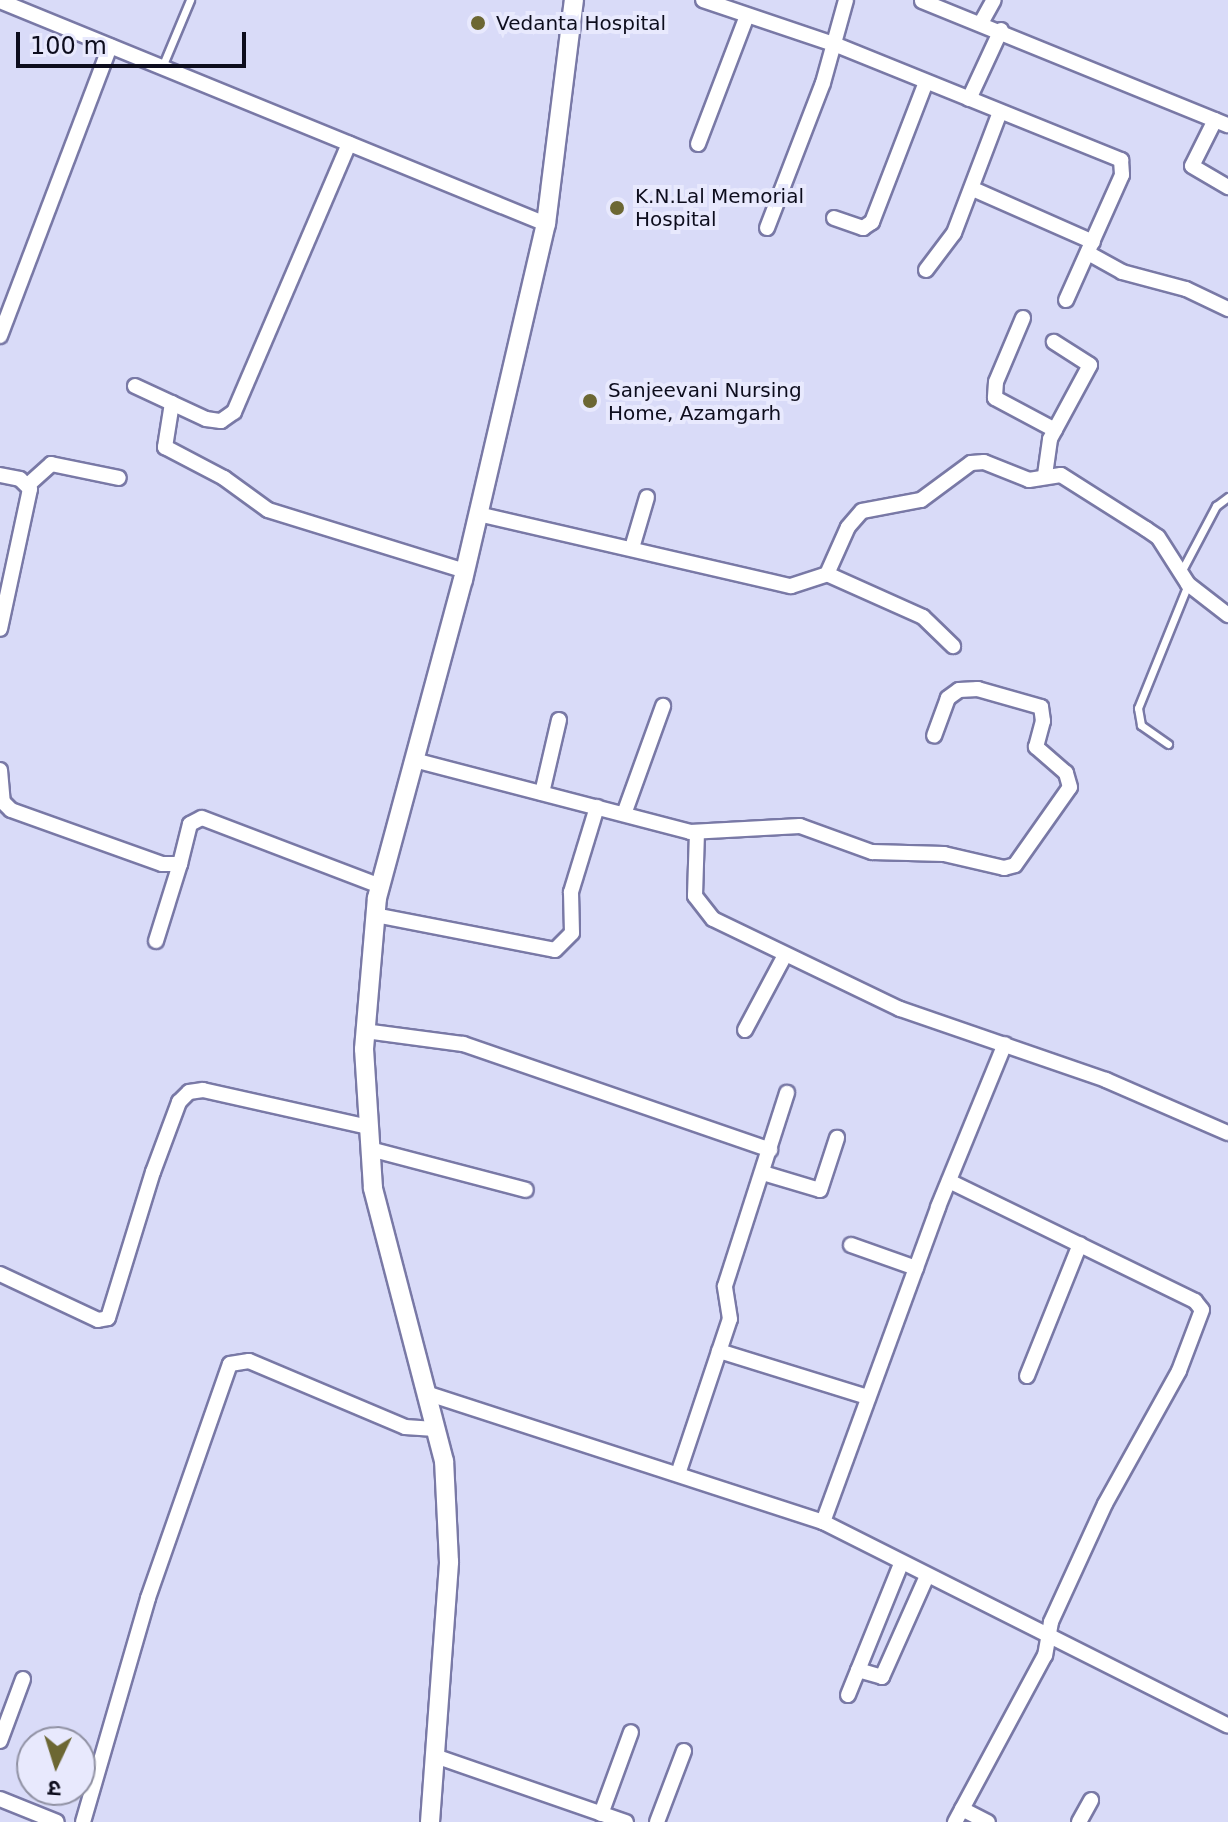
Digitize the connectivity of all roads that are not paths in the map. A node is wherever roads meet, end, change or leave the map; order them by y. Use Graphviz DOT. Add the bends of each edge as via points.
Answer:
graph roads {
  1 [pos="190,0"];
  2 [pos="574,0"];
  3 [pos="703,0"];
  4 [pos="846,0"];
  5 [pos="994,0"];
  6 [pos="0,1"];
  7 [pos="922,1"];
  8 [pos="747,16"];
  9 [pos="981,23"];
  10 [pos="1001,30"];
  11 [pos="834,44"];
  12 [pos="110,46"];
  13 [pos="162,67"];
  14 [pos="926,82"];
  15 [pos="969,99"];
  16 [pos="1000,112"];
  17 [pos="1221,123"];
  18 [pos="349,144"];
  19 [pos="698,144"];
  20 [pos="1228,187"];
  21 [pos="973,189"];
  22 [pos="834,218"];
  23 [pos="546,224"];
  24 [pos="767,228"];
  25 [pos="1090,247"];
  26 [pos="926,270"];
  27 [pos="1066,300"];
  28 [pos="1228,309"];
  29 [pos="1023,318"];
  30 [pos="0,336"];
  31 [pos="1054,342"];
  32 [pos="135,386"];
  33 [pos="172,403"];
  34 [pos="1055,430"];
  35 [pos="0,475"];
  36 [pos="1045,475"];
  37 [pos="119,478"];
  38 [pos="29,484"];
  39 [pos="647,497"];
  40 [pos="1228,497"];
  41 [pos="478,514"];
  42 [pos="632,548"];
  43 [pos="465,571"];
  44 [pos="827,574"];
  45 [pos="1184,578"];
  46 [pos="1228,615"];
  47 [pos="0,629"];
  48 [pos="953,646"];
  49 [pos="663,706"];
  50 [pos="559,720"];
  51 [pos="934,736"];
  52 [pos="1168,744"];
  53 [pos="414,760"];
  54 [pos="0,770"];
  55 [pos="542,793"];
  56 [pos="597,807"];
  57 [pos="624,814"];
  58 [pos="697,832"];
  59 [pos="180,864"];
  60 [pos="380,886"];
  61 [pos="375,915"];
  62 [pos="156,941"];
  63 [pos="785,955"];
  64 [pos="745,1030"];
  65 [pos="365,1031"];
  66 [pos="1005,1044"];
  67 [pos="787,1093"];
  68 [pos="369,1127"];
  69 [pos="1228,1133"];
  70 [pos="837,1138"];
  71 [pos="370,1149"];
  72 [pos="770,1150"];
  73 [pos="763,1173"];
  74 [pos="949,1181"];
  75 [pos="526,1190"];
  76 [pos="1080,1244"];
  77 [pos="851,1245"];
  78 [pos="916,1268"];
  79 [pos="0,1274"];
  80 [pos="719,1351"];
  81 [pos="1027,1376"];
  82 [pos="426,1393"];
  83 [pos="868,1397"];
  84 [pos="435,1429"];
  85 [pos="678,1474"];
  86 [pos="823,1522"];
  87 [pos="901,1564"];
  88 [pos="927,1576"];
  89 [pos="1051,1636"];
  90 [pos="858,1670"];
  91 [pos="23,1679"];
  92 [pos="848,1695"];
  93 [pos="1228,1726"];
  94 [pos="631,1732"];
  95 [pos="0,1741"];
  96 [pos="684,1751"];
  97 [pos="435,1756"];
  98 [pos="0,1799"];
  99 [pos="1091,1800"];
  100 [pos="958,1815"];
  101 [pos="614,1819"];
  102 [pos="57,1822"];
  103 [pos="83,1822"];
  104 [pos="430,1822"];
  105 [pos="657,1822"];
  106 [pos="988,1822"];
  107 [pos="1079,1822"];
  1 -- 13 [label="lane"];
  2 -- 23 [label="street"];
  3 -- 8 [label="street"];
  4 -- 11 [label="street"];
  5 -- 9 [label="street"];
  6 -- 12 [label="street"];
  7 -- 9 [label="street"];
  8 -- 11 [label="street"];
  8 -- 19 [label="street"];
  9 -- 10 [label="street"];
  10 -- 15 [label="street"];
  10 -- 17 [label="street"];
  11 -- 14 [label="street"];
  11 -- 24 [label="street"];
  12 -- 13 [label="street"];
  12 -- 30 [label="street"];
  13 -- 18 [label="street"];
  14 -- 15 [label="street"];
  14 -- 22 [label="street" via="872,222 863,228"];
  15 -- 16 [label="street"];
  16 -- 21 [label="street"];
  16 -- 25 [label="street" via="1121,160 1122,175"];
  17 -- 20 [label="street" via="1192,166"];
  18 -- 23 [label="street"];
  18 -- 33 [label="street" via="240,404 221,421"];
  21 -- 25 [label="street"];
  21 -- 26 [label="street" via="950,239"];
  23 -- 41 [label="street"];
  25 -- 27 [label="street"];
  25 -- 28 [label="street" via="1122,272 1186,289"];
  29 -- 34 [label="street" via="996,382 995,398"];
  31 -- 34 [label="street" via="1090,365"];
  32 -- 33 [label="street"];
  33 -- 43 [label="street" via="165,447 224,478 268,510"];
  34 -- 36 [label="street" via="1047,444"];
  35 -- 38 [label="street"];
  36 -- 44 [label="street" via="1029,480 976,461 921,500 862,511 848,527"];
  36 -- 45 [label="street" via="1061,475 1158,537"];
  37 -- 38 [label="street" via="51,464"];
  38 -- 47 [label="street"];
  39 -- 42 [label="street"];
  40 -- 45 [label="lane" via="1216,506"];
  41 -- 42 [label="street"];
  41 -- 43 [label="street"];
  42 -- 44 [label="street" via="791,586"];
  43 -- 53 [label="street"];
  44 -- 48 [label="street" via="923,617"];
  45 -- 46 [label="street"];
  45 -- 52 [label="lane" via="1138,708 1141,725"];
  49 -- 57 [label="street"];
  50 -- 55 [label="street"];
  51 -- 58 [label="street" via="948,698 959,690 978,689 1041,707 1036,747 1066,773 1070,787 1015,865 872,852 800,826"];
  53 -- 55 [label="street"];
  53 -- 60 [label="street"];
  54 -- 59 [label="street" via="3,802 11,810 162,864"];
  55 -- 56 [label="street"];
  56 -- 57 [label="street"];
  56 -- 61 [label="street" via="573,882 572,933 555,950"];
  57 -- 58 [label="street"];
  58 -- 63 [label="street" via="699,905 713,919"];
  59 -- 60 [label="street" via="190,824 202,818"];
  59 -- 62 [label="street"];
  60 -- 61 [label="street"];
  61 -- 65 [label="street"];
  63 -- 64 [label="street"];
  63 -- 66 [label="street" via="900,1009"];
  65 -- 68 [label="street"];
  65 -- 72 [label="street" via="463,1044"];
  66 -- 69 [label="street"];
  66 -- 74 [label="street"];
  67 -- 72 [label="street"];
  68 -- 71 [label="street"];
  68 -- 79 [label="street" via="203,1090 189,1092 179,1102 153,1172 108,1318 98,1320"];
  70 -- 73 [label="street" via="820,1190"];
  71 -- 75 [label="street"];
  71 -- 82 [label="street" via="373,1188"];
  72 -- 73 [label="street"];
  73 -- 80 [label="street" via="725,1286 731,1314"];
  74 -- 76 [label="street"];
  74 -- 78 [label="street"];
  76 -- 81 [label="street"];
  76 -- 89 [label="street" via="1195,1301 1202,1310 1179,1371 1098,1518 1051,1622"];
  77 -- 78 [label="street"];
  78 -- 83 [label="street"];
  80 -- 83 [label="street"];
  80 -- 85 [label="street"];
  82 -- 84 [label="street"];
  82 -- 85 [label="street"];
  83 -- 86 [label="street"];
  84 -- 97 [label="street" via="444,1461 449,1562"];
  84 -- 103 [label="street" via="405,1427 249,1361 230,1364 148,1598"];
  85 -- 86 [label="street"];
  86 -- 87 [label="street"];
  87 -- 88 [label="street"];
  87 -- 90 [label="street"];
  88 -- 89 [label="street"];
  88 -- 90 [label="street" via="882,1677 876,1680"];
  89 -- 93 [label="street"];
  89 -- 100 [label="street"];
  90 -- 92 [label="street"];
  91 -- 95 [label="street"];
  94 -- 101 [label="street"];
  96 -- 105 [label="street"];
  97 -- 101 [label="street"];
  97 -- 104 [label="street"];
  98 -- 102 [label="street"];
  99 -- 107 [label="street"];
  100 -- 106 [label="street"];
}
